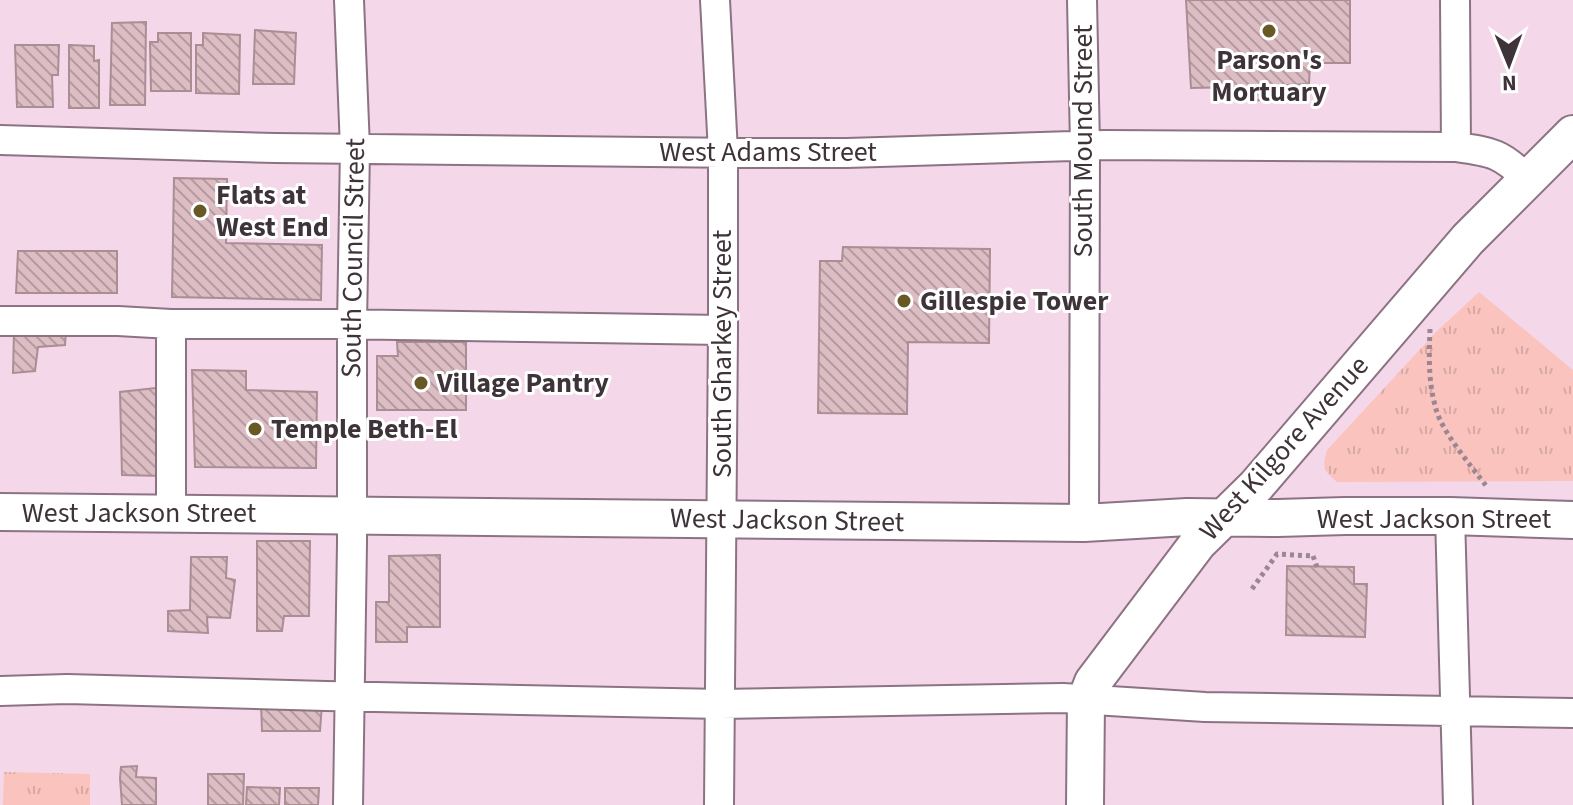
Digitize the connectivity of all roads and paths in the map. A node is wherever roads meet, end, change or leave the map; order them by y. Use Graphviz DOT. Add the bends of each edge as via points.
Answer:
graph roads {
  1 [pos="349,0"];
  2 [pos="715,0"];
  3 [pos="1082,0"];
  4 [pos="1455,0"];
  5 [pos="1573,134"];
  6 [pos="0,140"];
  7 [pos="1085,146"];
  8 [pos="1456,147"];
  9 [pos="355,148"];
  10 [pos="723,152"];
  11 [pos="1527,179"];
  12 [pos="0,321"];
  13 [pos="171,324"];
  14 [pos="352,325"];
  15 [pos="1430,326"];
  16 [pos="723,330"];
  17 [pos="1487,487"];
  18 [pos="0,512"];
  19 [pos="171,513"];
  20 [pos="352,514"];
  21 [pos="1450,516"];
  22 [pos="1225,518"];
  23 [pos="722,520"];
  24 [pos="1573,520"];
  25 [pos="1084,523"];
  26 [pos="1313,548"];
  27 [pos="1313,556"];
  28 [pos="1317,567"];
  29 [pos="1252,589"];
  30 [pos="0,691"];
  31 [pos="349,696"];
  32 [pos="1086,700"];
  33 [pos="721,704"];
  34 [pos="1456,712"];
  35 [pos="1573,713"];
  36 [pos="348,805"];
  37 [pos="719,805"];
  38 [pos="1085,805"];
  39 [pos="1458,805"];
  1 -- 9 [label="street, South Council Street"];
  2 -- 10 [label="street, South Gharkey Street"];
  3 -- 7 [label="street, South Mound Street"];
  4 -- 8 [label="street"];
  5 -- 11 [label="main road, West Kilgore Avenue"];
  6 -- 9 [label="street, West Adams Street"];
  7 -- 8 [label="street, West Adams Street"];
  7 -- 10 [label="street, West Adams Street"];
  7 -- 25 [label="street, South Mound Street"];
  8 -- 11 [label="street, West Adams Street" via="1491,152"];
  9 -- 10 [label="street, West Adams Street"];
  9 -- 14 [label="street, South Council Street"];
  10 -- 16 [label="street, South Gharkey Street"];
  11 -- 22 [label="main road, West Kilgore Avenue" via="1468,239"];
  12 -- 13 [label="street"];
  13 -- 14 [label="street"];
  13 -- 19 [label="street"];
  14 -- 16 [label="street"];
  14 -- 20 [label="street, South Council Street"];
  15 -- 17 [label="path" via="1428,367 1436,412"];
  16 -- 23 [label="street, South Gharkey Street"];
  18 -- 19 [label="main road, West Jackson Street"];
  19 -- 20 [label="main road, West Jackson Street"];
  20 -- 23 [label="main road, West Jackson Street"];
  20 -- 31 [label="street, South Council Street"];
  21 -- 22 [label="main road, West Jackson Street"];
  21 -- 24 [label="main road, West Jackson Street"];
  21 -- 34 [label="street"];
  22 -- 25 [label="main road, West Jackson Street"];
  22 -- 32 [label="main road, West Kilgore Avenue" via="1188,555 1093,682"];
  23 -- 25 [label="main road, West Jackson Street"];
  23 -- 33 [label="street, South Gharkey Street"];
  26 -- 27 [label="path"];
  27 -- 28 [label="path"];
  27 -- 29 [label="path" via="1277,554"];
  30 -- 31 [label="street"];
  31 -- 33 [label="street"];
  31 -- 36 [label="street, South Council Street"];
  32 -- 33 [label="street"];
  32 -- 34 [label="street"];
  32 -- 38 [label="main road, West Kilgore Avenue"];
  33 -- 37 [label="street, South Gharkey Street"];
  34 -- 35 [label="street"];
  34 -- 39 [label="street"];
}
